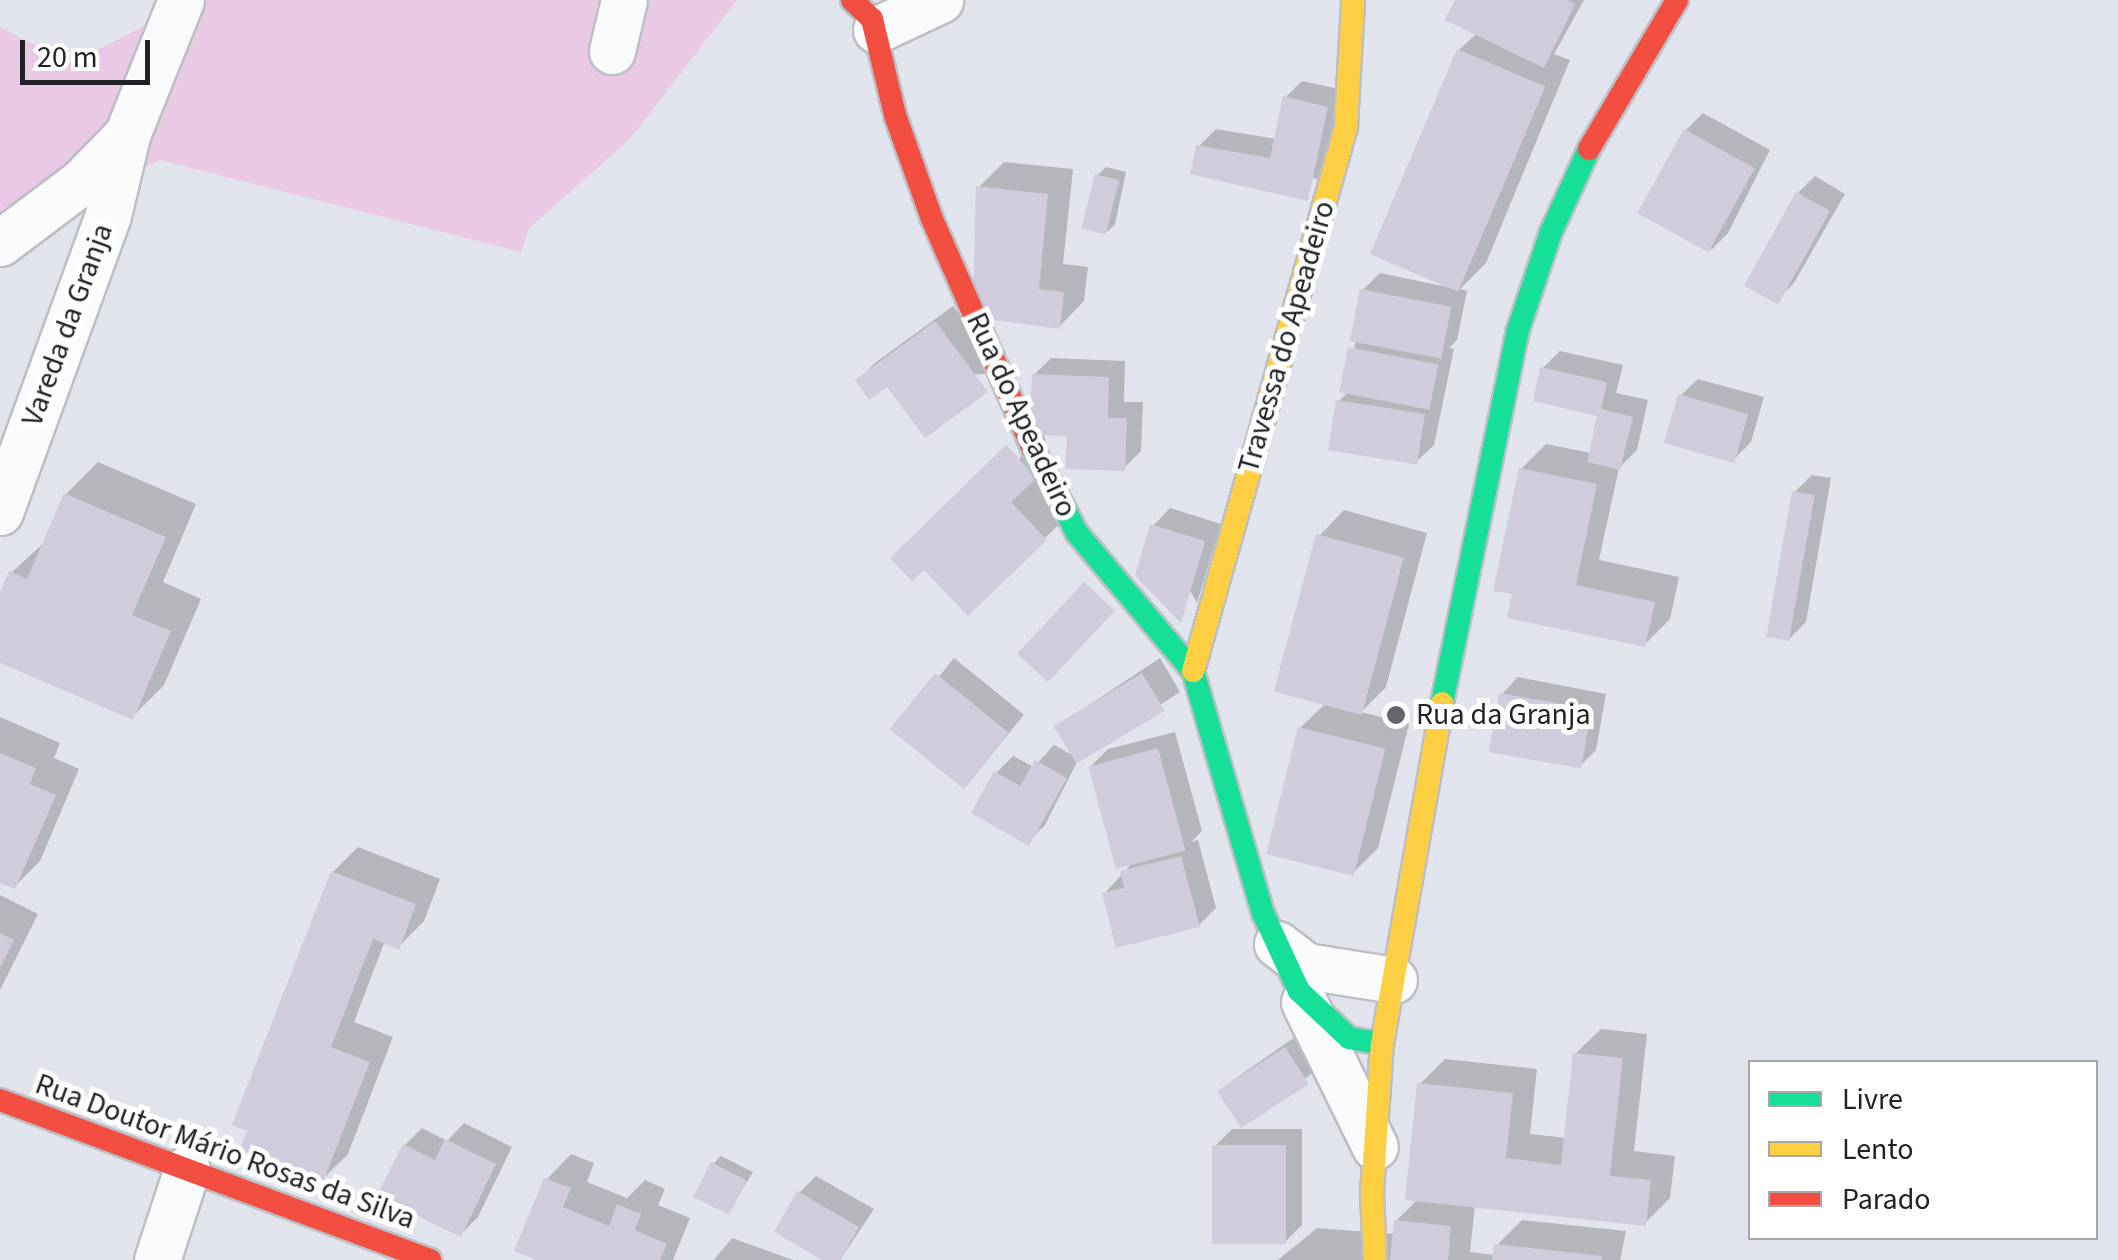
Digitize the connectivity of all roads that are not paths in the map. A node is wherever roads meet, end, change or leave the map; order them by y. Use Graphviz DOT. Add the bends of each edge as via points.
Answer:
graph roads {
  1 [pos="181,0"];
  2 [pos="624,0"];
  3 [pos="940,0"];
  4 [pos="1353,0"];
  5 [pos="1676,0"];
  6 [pos="864,15"];
  7 [pos="612,51"];
  8 [pos="127,135"];
  9 [pos="0,243"];
  10 [pos="0,512"];
  11 [pos="1193,671"];
  12 [pos="1277,944"];
  13 [pos="1394,980"];
  14 [pos="1300,991"];
  15 [pos="1382,1044"];
  16 [pos="0,1100"];
  17 [pos="1375,1147"];
  18 [pos="187,1170"];
  19 [pos="157,1260"];
  20 [pos="430,1260"];
  21 [pos="1375,1260"];
  1 -- 8 [label="street"];
  2 -- 7 [label="street"];
  3 -- 6 [label="street"];
  4 -- 11 [label="street, Travessa do Apeadeiro" via="1346,127"];
  5 -- 13 [label="street" via="1597,132 1551,232 1518,334 1471,543"];
  6 -- 11 [label="street, Rua do Apeadeiro" via="932,220 1021,427 1078,533"];
  8 -- 9 [label="street" via="81,182"];
  8 -- 10 [label="street, Vareda da Granja" via="108,215"];
  11 -- 12 [label="street, Rua do Apeadeiro"];
  12 -- 13 [label="street" via="1306,966"];
  12 -- 14 [label="street, Rua do Apeadeiro"];
  13 -- 15 [label="street"];
  14 -- 15 [label="street, Rua do Apeadeiro" via="1350,1038"];
  14 -- 17 [label="street"];
  15 -- 17 [label="street"];
  16 -- 18 [label="street, Rua Doutor Mário Rosas da Silva"];
  17 -- 21 [label="street"];
  18 -- 19 [label="street"];
  18 -- 20 [label="street, Rua Doutor Mário Rosas da Silva"];
}
